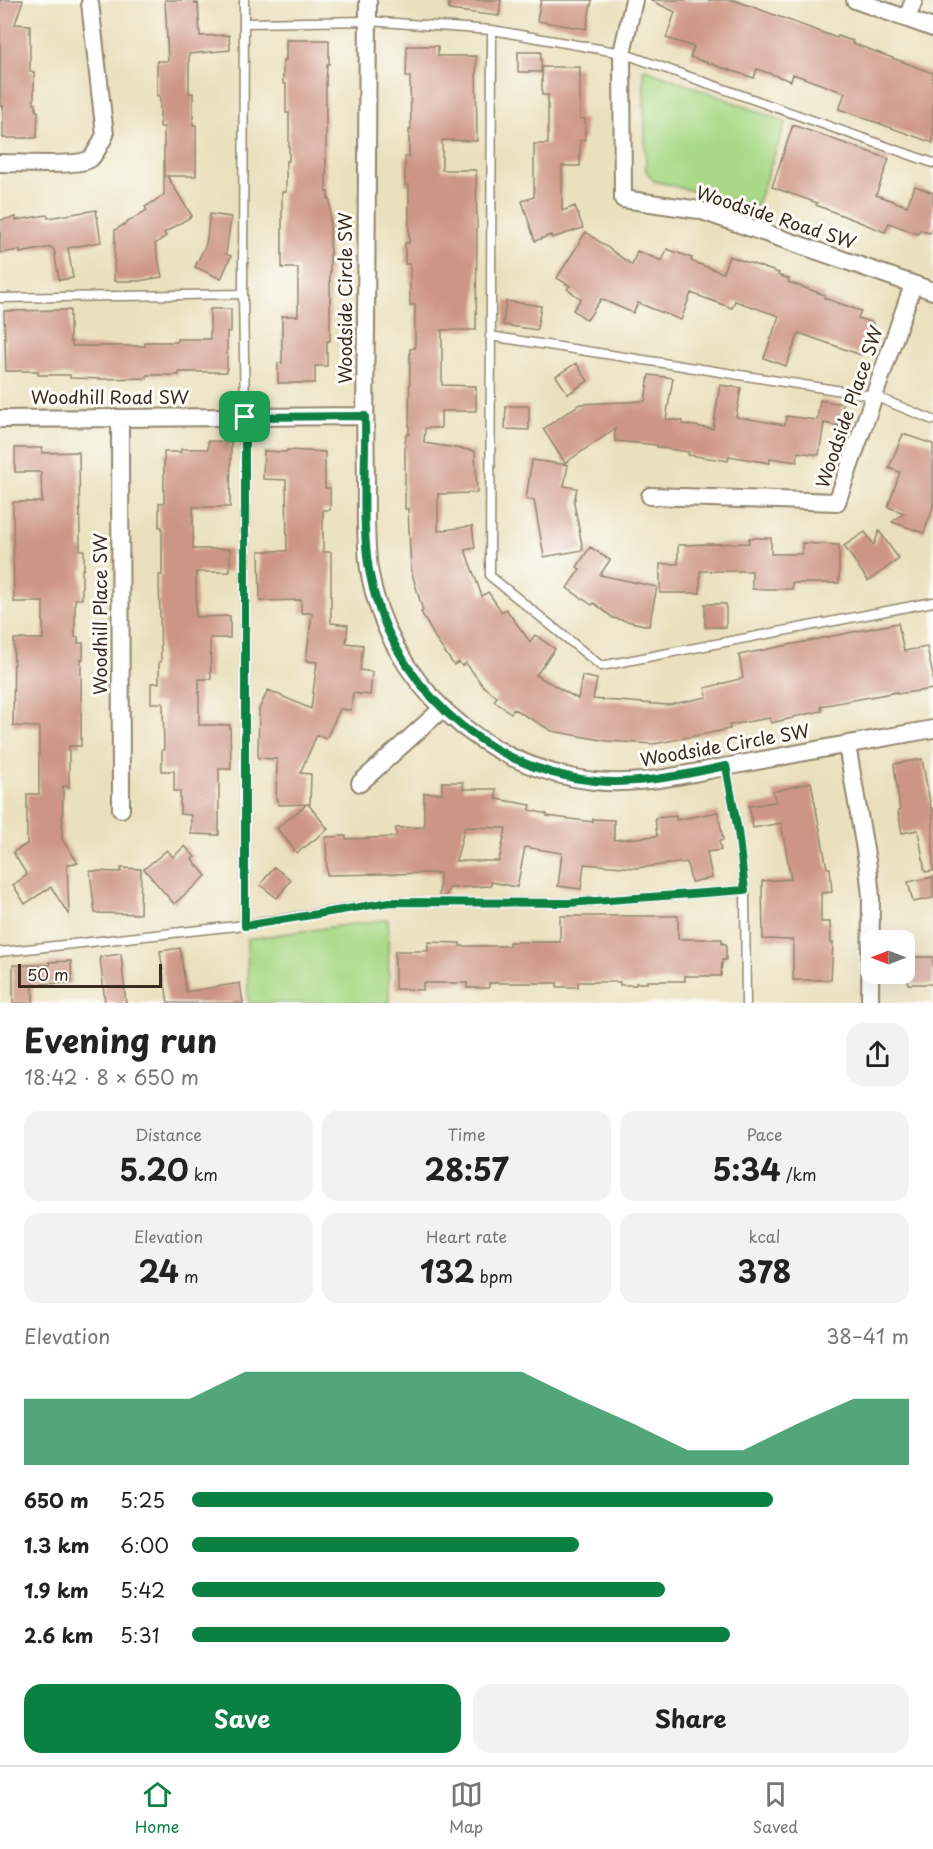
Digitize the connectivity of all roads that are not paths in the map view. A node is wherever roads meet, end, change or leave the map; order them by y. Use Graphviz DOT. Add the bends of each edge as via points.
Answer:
graph roads {
  1 [pos="244,0"];
  2 [pos="368,0"];
  3 [pos="634,0"];
  4 [pos="855,0"];
  5 [pos="914,0"];
  6 [pos="90,3"];
  7 [pos="907,18"];
  8 [pos="368,21"];
  9 [pos="244,23"];
  10 [pos="933,28"];
  11 [pos="492,30"];
  12 [pos="622,53"];
  13 [pos="0,163"];
  14 [pos="933,163"];
  15 [pos="913,285"];
  16 [pos="933,291"];
  17 [pos="243,294"];
  18 [pos="0,298"];
  19 [pos="490,336"];
  20 [pos="874,396"];
  21 [pos="365,416"];
  22 [pos="245,417"];
  23 [pos="0,418"];
  24 [pos="120,418"];
  25 [pos="933,420"];
  26 [pos="650,496"];
  27 [pos="933,602"];
  28 [pos="442,709"];
  29 [pos="933,729"];
  30 [pos="846,745"];
  31 [pos="726,766"];
  32 [pos="360,783"];
  33 [pos="122,809"];
  34 [pos="745,890"];
  35 [pos="245,926"];
  36 [pos="0,952"];
  37 [pos="746,1003"];
  38 [pos="870,1003"];
  1 -- 9 [label="lane"];
  2 -- 8 [label="street, Woodside Circle SW"];
  3 -- 12 [label="street, Woodside Road SW"];
  4 -- 7 [label="street"];
  5 -- 7 [label="street"];
  6 -- 13 [label="street" via="105,135 89,159 73,163"];
  7 -- 10 [label="street"];
  8 -- 9 [label="lane"];
  8 -- 11 [label="lane"];
  8 -- 21 [label="street, Woodside Circle SW"];
  9 -- 17 [label="lane"];
  11 -- 12 [label="lane"];
  11 -- 19 [label="lane"];
  12 -- 14 [label="lane"];
  12 -- 15 [label="street, Woodside Road SW" via="623,199 699,210"];
  15 -- 16 [label="street, Woodside Road SW"];
  15 -- 20 [label="street, Woodside Place SW"];
  17 -- 18 [label="lane"];
  17 -- 22 [label="lane"];
  19 -- 20 [label="lane"];
  19 -- 27 [label="lane" via="490,576 601,666"];
  20 -- 25 [label="lane"];
  20 -- 26 [label="street, Woodside Place SW" via="837,502"];
  21 -- 22 [label="street, Woodhill Road SW"];
  21 -- 28 [label="street, Woodside Circle SW" via="366,545 376,597 408,668"];
  22 -- 24 [label="street, Woodhill Road SW"];
  22 -- 35 [label="lane"];
  23 -- 24 [label="street, Woodhill Road SW"];
  24 -- 33 [label="street, Woodhill Place SW"];
  28 -- 31 [label="street, Woodside Circle SW" via="501,752 570,777 619,782"];
  28 -- 32 [label="street"];
  29 -- 30 [label="street, Woodside Circle SW"];
  30 -- 31 [label="street, Woodside Circle SW"];
  30 -- 38 [label="street" via="871,897"];
  31 -- 34 [label="lane"];
  34 -- 35 [label="lane" via="568,903 390,902"];
  34 -- 37 [label="lane"];
  35 -- 36 [label="lane"];
}
